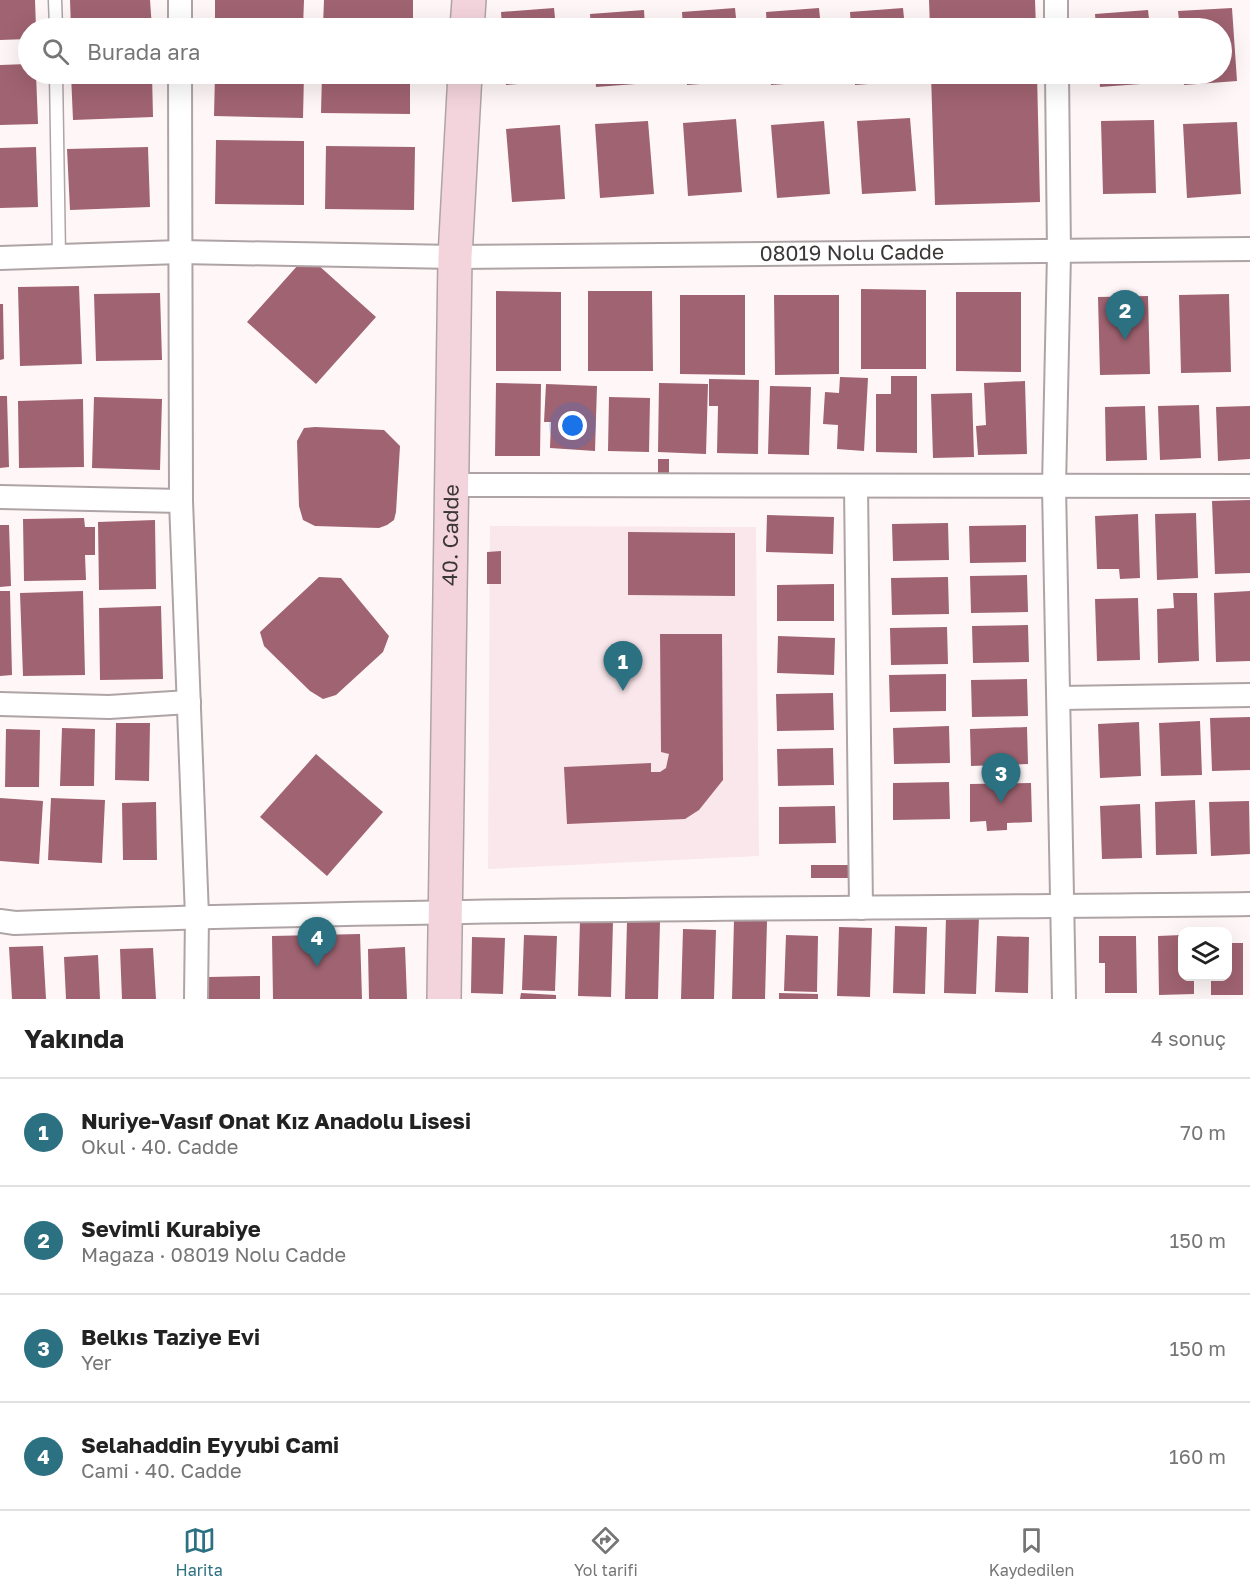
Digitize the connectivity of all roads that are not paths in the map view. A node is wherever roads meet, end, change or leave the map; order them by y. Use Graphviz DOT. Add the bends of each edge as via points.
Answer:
graph roads {
  1 [pos="55,0"];
  2 [pos="180,0"];
  3 [pos="469,0"];
  4 [pos="1056,0"];
  5 [pos="56,18"];
  6 [pos="180,18"];
  7 [pos="468,18"];
  8 [pos="1056,18"];
  9 [pos="56,84"];
  10 [pos="180,84"];
  11 [pos="464,84"];
  12 [pos="1057,84"];
  13 [pos="1250,249"];
  14 [pos="180,252"];
  15 [pos="1059,253"];
  16 [pos="59,256"];
  17 [pos="455,257"];
  18 [pos="0,258"];
  19 [pos="452,484"];
  20 [pos="856,486"];
  21 [pos="1250,486"];
  22 [pos="1054,487"];
  23 [pos="0,497"];
  24 [pos="181,501"];
  25 [pos="1250,695"];
  26 [pos="1060,698"];
  27 [pos="189,702"];
  28 [pos="0,704"];
  29 [pos="1250,904"];
  30 [pos="1062,906"];
  31 [pos="861,908"];
  32 [pos="445,912"];
  33 [pos="197,916"];
  34 [pos="0,921"];
  35 [pos="196,999"];
  36 [pos="444,999"];
  37 [pos="1064,999"];
  1 -- 5 [label="lane"];
  2 -- 6 [label="street"];
  3 -- 7 [label="street"];
  4 -- 8 [label="street"];
  9 -- 16 [label="lane"];
  10 -- 14 [label="street"];
  11 -- 17 [label="street, 40. Cadde"];
  12 -- 15 [label="street"];
  13 -- 15 [label="street, 08019 Nolu Cadde"];
  14 -- 16 [label="street, 08019 Nolu Cadde"];
  14 -- 17 [label="street, 08019 Nolu Cadde"];
  14 -- 24 [label="street"];
  15 -- 17 [label="street, 08019 Nolu Cadde"];
  15 -- 22 [label="street"];
  16 -- 18 [label="street, 08019 Nolu Cadde"];
  17 -- 19 [label="street, 40. Cadde"];
  19 -- 20 [label="street"];
  19 -- 32 [label="street, 40. Cadde"];
  20 -- 22 [label="street"];
  20 -- 31 [label="street"];
  21 -- 22 [label="street"];
  22 -- 26 [label="street"];
  23 -- 24 [label="street"];
  24 -- 27 [label="street"];
  25 -- 26 [label="street"];
  26 -- 30 [label="street"];
  27 -- 28 [label="street" via="109,707"];
  27 -- 33 [label="street"];
  29 -- 30 [label="street"];
  30 -- 31 [label="street"];
  30 -- 37 [label="street"];
  31 -- 32 [label="street"];
  32 -- 33 [label="street"];
  32 -- 36 [label="street, 40. Cadde"];
  33 -- 34 [label="street"];
  33 -- 35 [label="street"];
}
